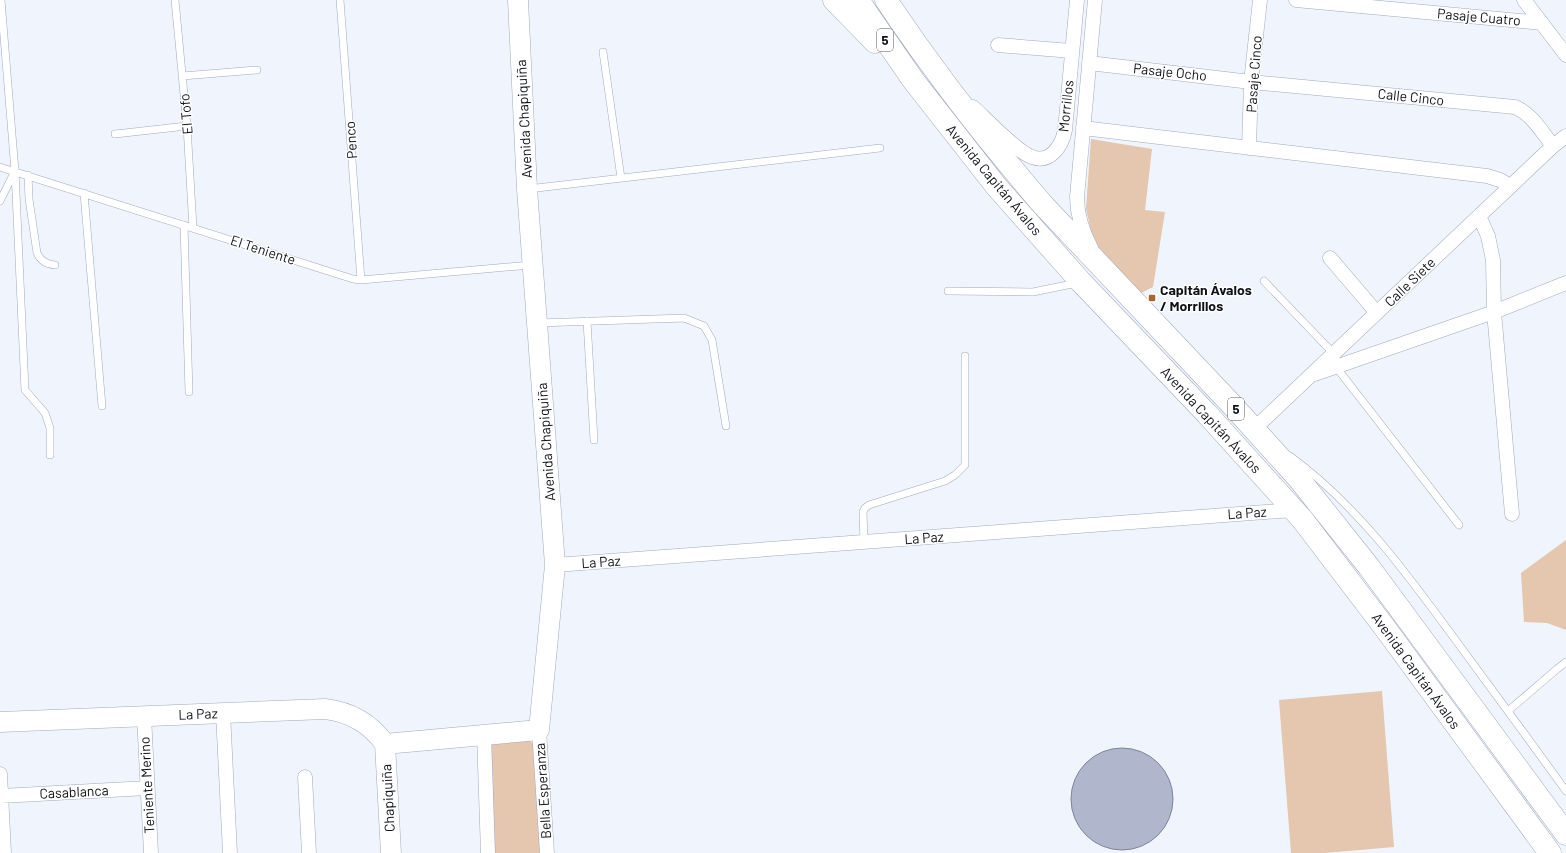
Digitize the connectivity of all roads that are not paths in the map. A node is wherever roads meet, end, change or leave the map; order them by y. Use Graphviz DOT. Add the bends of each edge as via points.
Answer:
graph roads {
  1 [pos="1,0"];
  2 [pos="175,0"];
  3 [pos="340,0"];
  4 [pos="518,0"];
  5 [pos="834,0"];
  6 [pos="858,0"];
  7 [pos="886,0"];
  8 [pos="1077,0"];
  9 [pos="1095,0"];
  10 [pos="1260,0"];
  11 [pos="1296,0"];
  12 [pos="1524,0"];
  13 [pos="1542,23"];
  14 [pos="998,45"];
  15 [pos="1072,50"];
  16 [pos="603,52"];
  17 [pos="1566,55"];
  18 [pos="1089,63"];
  19 [pos="257,70"];
  20 [pos="936,72"];
  21 [pos="182,76"];
  22 [pos="913,80"];
  23 [pos="1251,82"];
  24 [pos="187,126"];
  25 [pos="1083,128"];
  26 [pos="115,134"];
  27 [pos="1566,136"];
  28 [pos="1553,146"];
  29 [pos="880,148"];
  30 [pos="1249,148"];
  31 [pos="0,167"];
  32 [pos="15,171"];
  33 [pos="28,175"];
  34 [pos="621,178"];
  35 [pos="1510,186"];
  36 [pos="527,189"];
  37 [pos="84,193"];
  38 [pos="0,201"];
  39 [pos="1480,216"];
  40 [pos="184,225"];
  41 [pos="192,228"];
  42 [pos="1330,258"];
  43 [pos="55,265"];
  44 [pos="533,265"];
  45 [pos="1109,275"];
  46 [pos="361,280"];
  47 [pos="1264,281"];
  48 [pos="1081,282"];
  49 [pos="1566,283"];
  50 [pos="948,291"];
  51 [pos="1494,312"];
  52 [pos="1377,313"];
  53 [pos="587,321"];
  54 [pos="537,323"];
  55 [pos="965,356"];
  56 [pos="1335,361"];
  57 [pos="189,392"];
  58 [pos="102,406"];
  59 [pos="726,426"];
  60 [pos="1254,429"];
  61 [pos="594,440"];
  62 [pos="50,455"];
  63 [pos="1293,510"];
  64 [pos="1512,514"];
  65 [pos="1459,525"];
  66 [pos="864,542"];
  67 [pos="555,565"];
  68 [pos="1566,662"];
  69 [pos="1508,711"];
  70 [pos="223,713"];
  71 [pos="144,716"];
  72 [pos="0,722"];
  73 [pos="539,730"];
  74 [pos="484,735"];
  75 [pos="385,744"];
  76 [pos="0,774"];
  77 [pos="304,777"];
  78 [pos="147,788"];
  79 [pos="1566,791"];
  80 [pos="1,801"];
  81 [pos="1566,834"];
  82 [pos="4,853"];
  83 [pos="151,853"];
  84 [pos="230,853"];
  85 [pos="309,853"];
  86 [pos="391,853"];
  87 [pos="488,853"];
  88 [pos="547,853"];
  89 [pos="1550,853"];
  1 -- 32 [label="lane"];
  2 -- 21 [label="lane, El Tofo"];
  3 -- 46 [label="lane, Penco"];
  4 -- 36 [label="street, Avenida Chapiquiña"];
  5 -- 22 [label="highway"];
  6 -- 22 [label="highway, Avenida Capitán Ávalos / 5"];
  7 -- 20 [label="highway, Avenida Capitán Ávalos / 5"];
  8 -- 15 [label="street, Morrillos"];
  9 -- 18 [label="street, Morrillos"];
  10 -- 23 [label="street, Pasaje Cinco"];
  11 -- 13 [label="street, Pasaje Cuatro"];
  12 -- 13 [label="street"];
  13 -- 17 [label="street"];
  14 -- 15 [label="street"];
  15 -- 20 [label="street, Morrillos" via="1063,137 1055,152 1043,159 1030,157 1023,152"];
  16 -- 34 [label="lane"];
  18 -- 23 [label="street, Pasaje Ocho"];
  18 -- 25 [label="street, Morrillos"];
  19 -- 21 [label="lane"];
  20 -- 45 [label="highway, Avenida Capitán Ávalos / 5" via="999,154"];
  21 -- 24 [label="lane, El Tofo"];
  22 -- 48 [label="highway, Avenida Capitán Ávalos / 5" via="996,186"];
  23 -- 28 [label="street, Calle Cinco" via="1515,107 1525,111"];
  23 -- 30 [label="street, Pasaje Cinco"];
  24 -- 26 [label="lane"];
  24 -- 41 [label="lane, El Tofo"];
  25 -- 30 [label="street"];
  25 -- 45 [label="street, Morrillos" via="1077,186 1078,217 1087,240"];
  27 -- 28 [label="street, Calle Siete"];
  28 -- 35 [label="street, Calle Siete"];
  29 -- 34 [label="lane"];
  30 -- 35 [label="street" via="1487,176"];
  31 -- 32 [label="lane, El Teniente"];
  32 -- 33 [label="lane, El Teniente"];
  32 -- 38 [label="lane"];
  32 -- 62 [label="lane" via="25,390 45,413 50,428"];
  33 -- 37 [label="lane, El Teniente"];
  33 -- 43 [label="lane" via="37,254 42,261"];
  34 -- 36 [label="lane"];
  35 -- 39 [label="street, Calle Siete"];
  36 -- 44 [label="street, Avenida Chapiquiña"];
  37 -- 40 [label="lane, El Teniente"];
  37 -- 58 [label="lane"];
  39 -- 51 [label="street" via="1488,236 1493,260"];
  39 -- 52 [label="street, Calle Siete"];
  40 -- 41 [label="lane, El Teniente"];
  40 -- 57 [label="lane"];
  41 -- 46 [label="lane, El Teniente"];
  42 -- 52 [label="street"];
  44 -- 46 [label="lane, El Teniente"];
  44 -- 54 [label="street, Avenida Chapiquiña"];
  45 -- 60 [label="highway, Avenida Capitán Ávalos / 5"];
  47 -- 56 [label="lane"];
  48 -- 50 [label="lane" via="1033,292"];
  48 -- 63 [label="highway, Avenida Capitán Ávalos / 5" via="1207,414"];
  49 -- 51 [label="street"];
  51 -- 56 [label="street"];
  51 -- 64 [label="street"];
  52 -- 56 [label="street, Calle Siete"];
  53 -- 54 [label="lane"];
  53 -- 59 [label="lane" via="684,318 704,326 712,340"];
  53 -- 61 [label="lane"];
  54 -- 67 [label="street, Avenida Chapiquiña"];
  55 -- 66 [label="lane" via="965,465 945,481 865,508"];
  56 -- 60 [label="street, Calle Siete" via="1311,376"];
  56 -- 65 [label="lane"];
  60 -- 69 [label="lane" via="1298,462 1361,520 1399,563"];
  60 -- 81 [label="highway, Avenida Capitán Ávalos / 5" via="1299,479 1369,567"];
  63 -- 66 [label="street, La Paz"];
  63 -- 89 [label="highway, Avenida Capitán Ávalos / 5" via="1385,628"];
  66 -- 67 [label="street, La Paz"];
  67 -- 73 [label="street, Avenida Chapiquiña"];
  68 -- 69 [label="lane"];
  69 -- 79 [label="lane"];
  70 -- 71 [label="street, La Paz"];
  70 -- 75 [label="street, La Paz" via="336,710 366,723"];
  70 -- 84 [label="street"];
  71 -- 72 [label="street, La Paz"];
  71 -- 78 [label="street, Teniente Merino"];
  73 -- 74 [label="street"];
  73 -- 88 [label="street, Bella Esperanza"];
  74 -- 75 [label="street"];
  74 -- 87 [label="street"];
  75 -- 86 [label="street, Chapiquiña"];
  76 -- 80 [label="street"];
  77 -- 85 [label="street"];
  78 -- 80 [label="street, Casablanca"];
  78 -- 83 [label="street, Teniente Merino"];
  80 -- 82 [label="street"];
}
